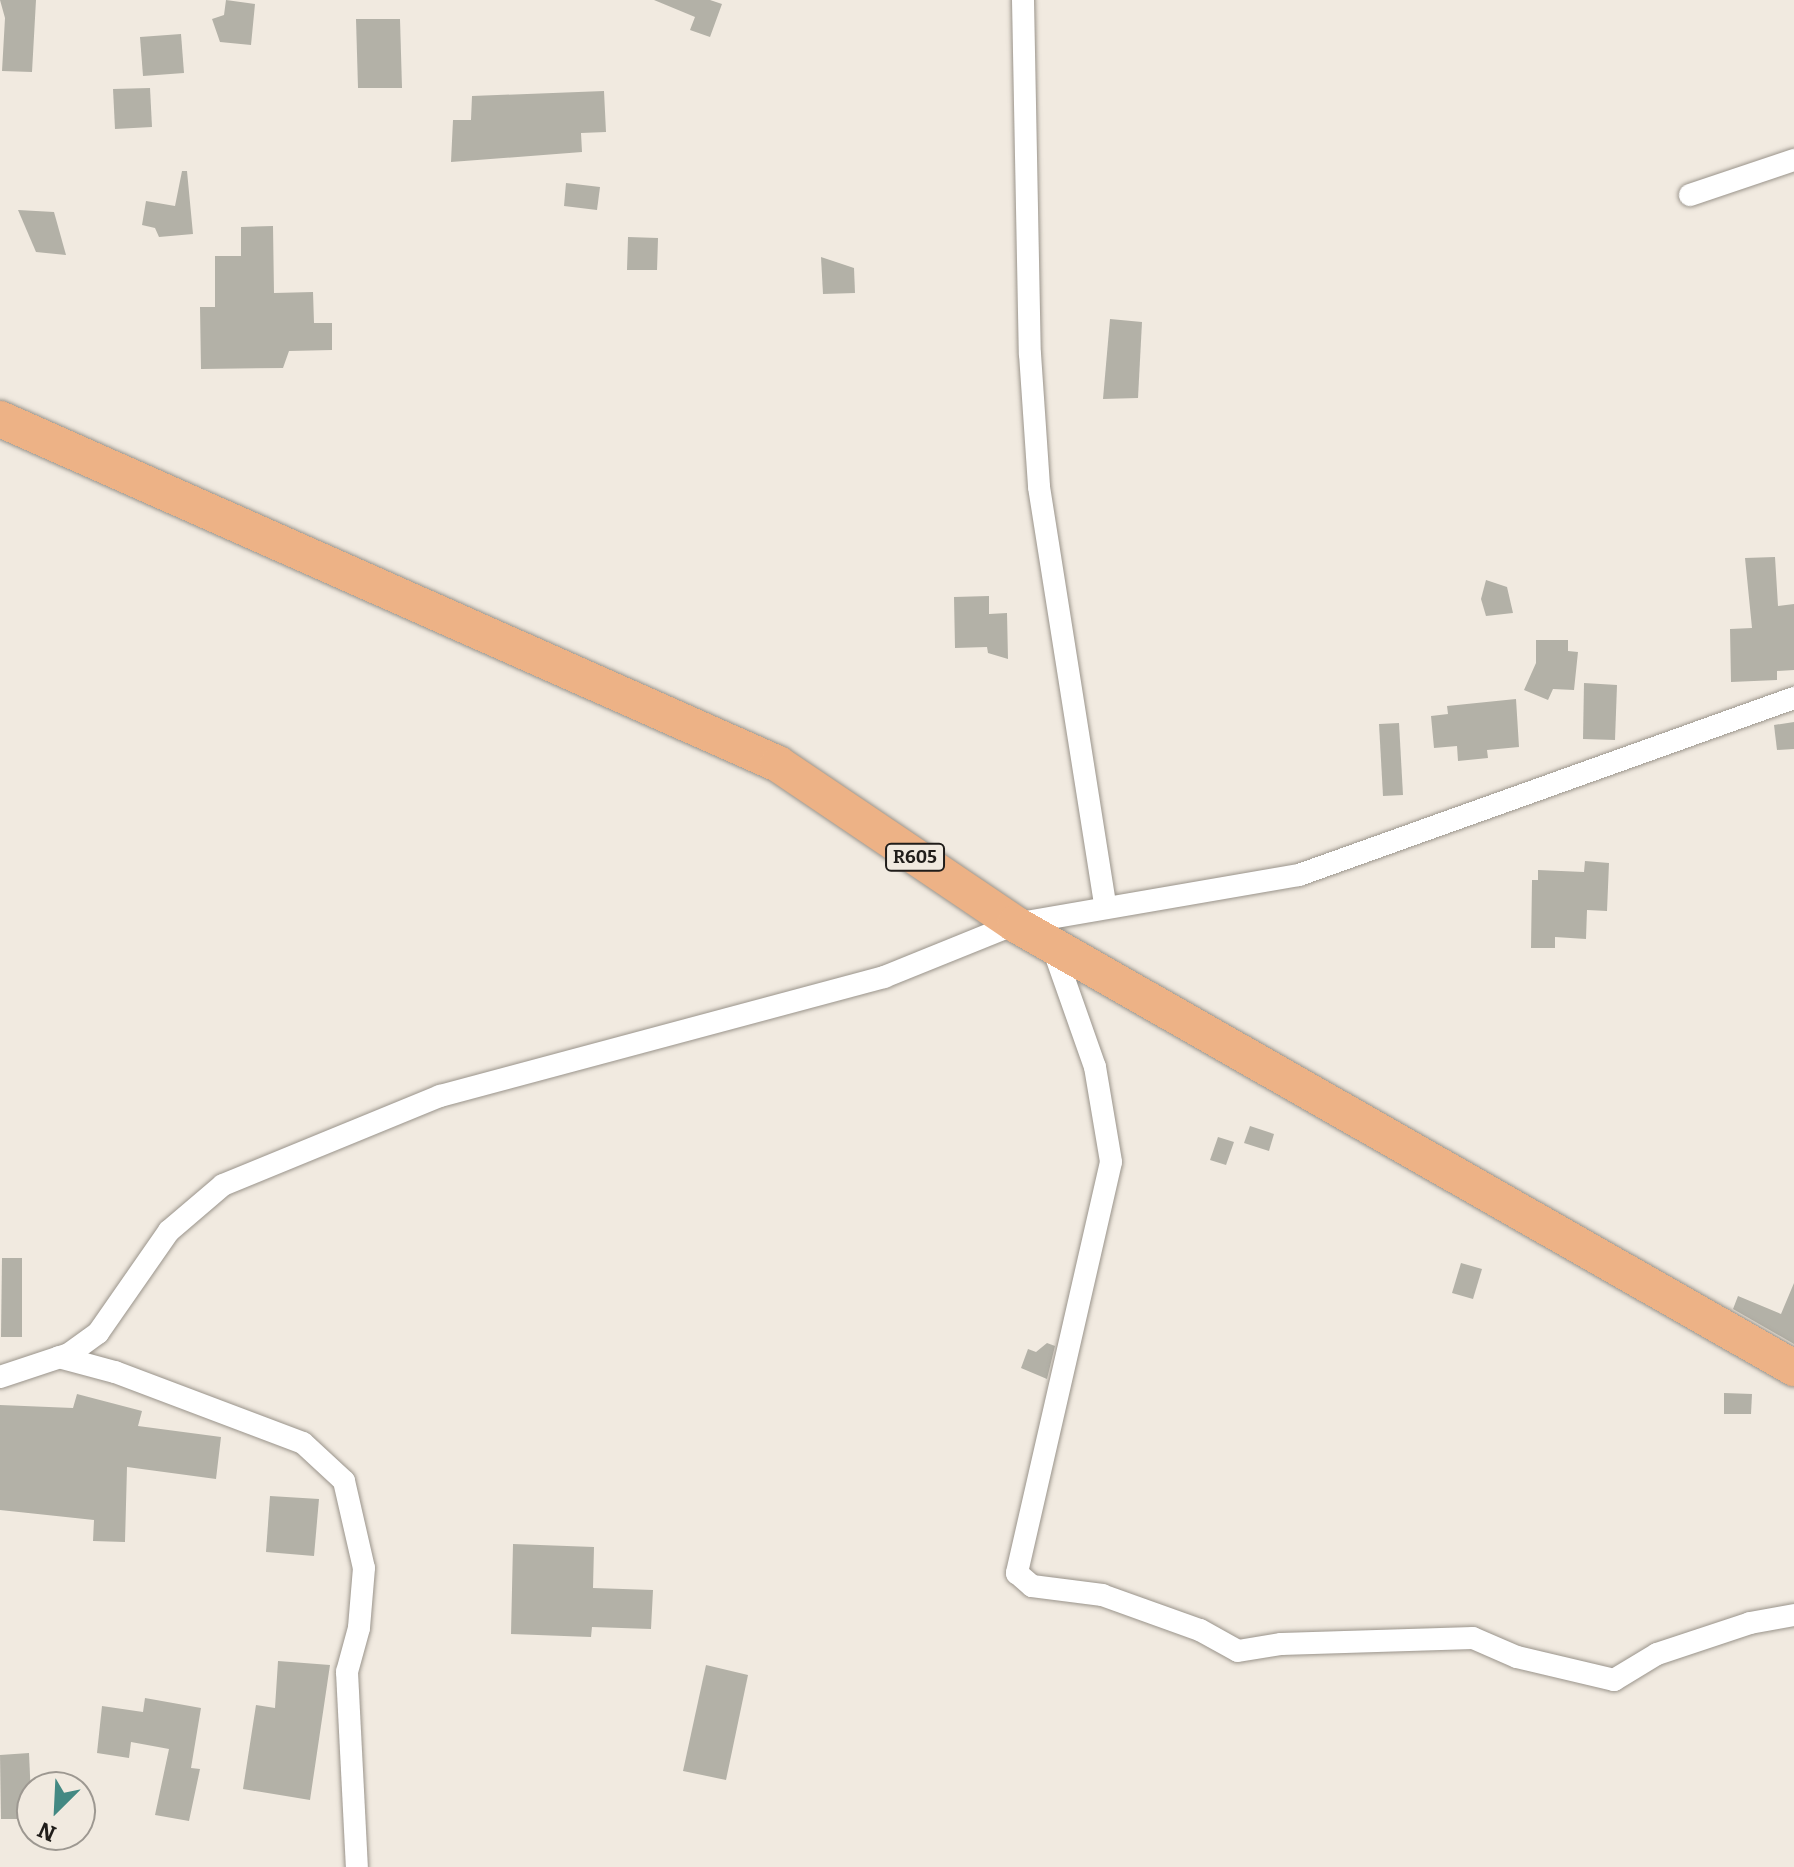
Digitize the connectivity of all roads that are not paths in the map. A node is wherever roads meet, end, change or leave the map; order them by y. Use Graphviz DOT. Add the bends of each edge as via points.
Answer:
graph roads {
  1 [pos="1023,0"];
  2 [pos="1794,160"];
  3 [pos="1690,195"];
  4 [pos="0,419"];
  5 [pos="1794,698"];
  6 [pos="1106,908"];
  7 [pos="1015,924"];
  8 [pos="1052,945"];
  9 [pos="59,1357"];
  10 [pos="1794,1368"];
  11 [pos="0,1377"];
  12 [pos="1794,1615"];
  13 [pos="357,1867"];
  1 -- 6 [label="street" via="1030,354 1039,487"];
  2 -- 3 [label="street"];
  4 -- 7 [label="main road, R605" via="778,764"];
  5 -- 6 [label="street" via="1299,875"];
  6 -- 7 [label="street"];
  7 -- 8 [label="main road, R605"];
  7 -- 9 [label="street" via="884,977 440,1096 223,1185 169,1231 98,1333"];
  8 -- 10 [label="main road, R605"];
  8 -- 12 [label="street" via="1095,1067 1111,1162 1017,1573 1032,1586 1102,1595 1200,1630 1238,1651 1281,1644 1473,1638 1517,1657 1614,1680 1657,1654 1750,1623"];
  9 -- 11 [label="street"];
  9 -- 13 [label="street" via="115,1372 303,1443 344,1481 364,1568 359,1628 347,1672"];
}
